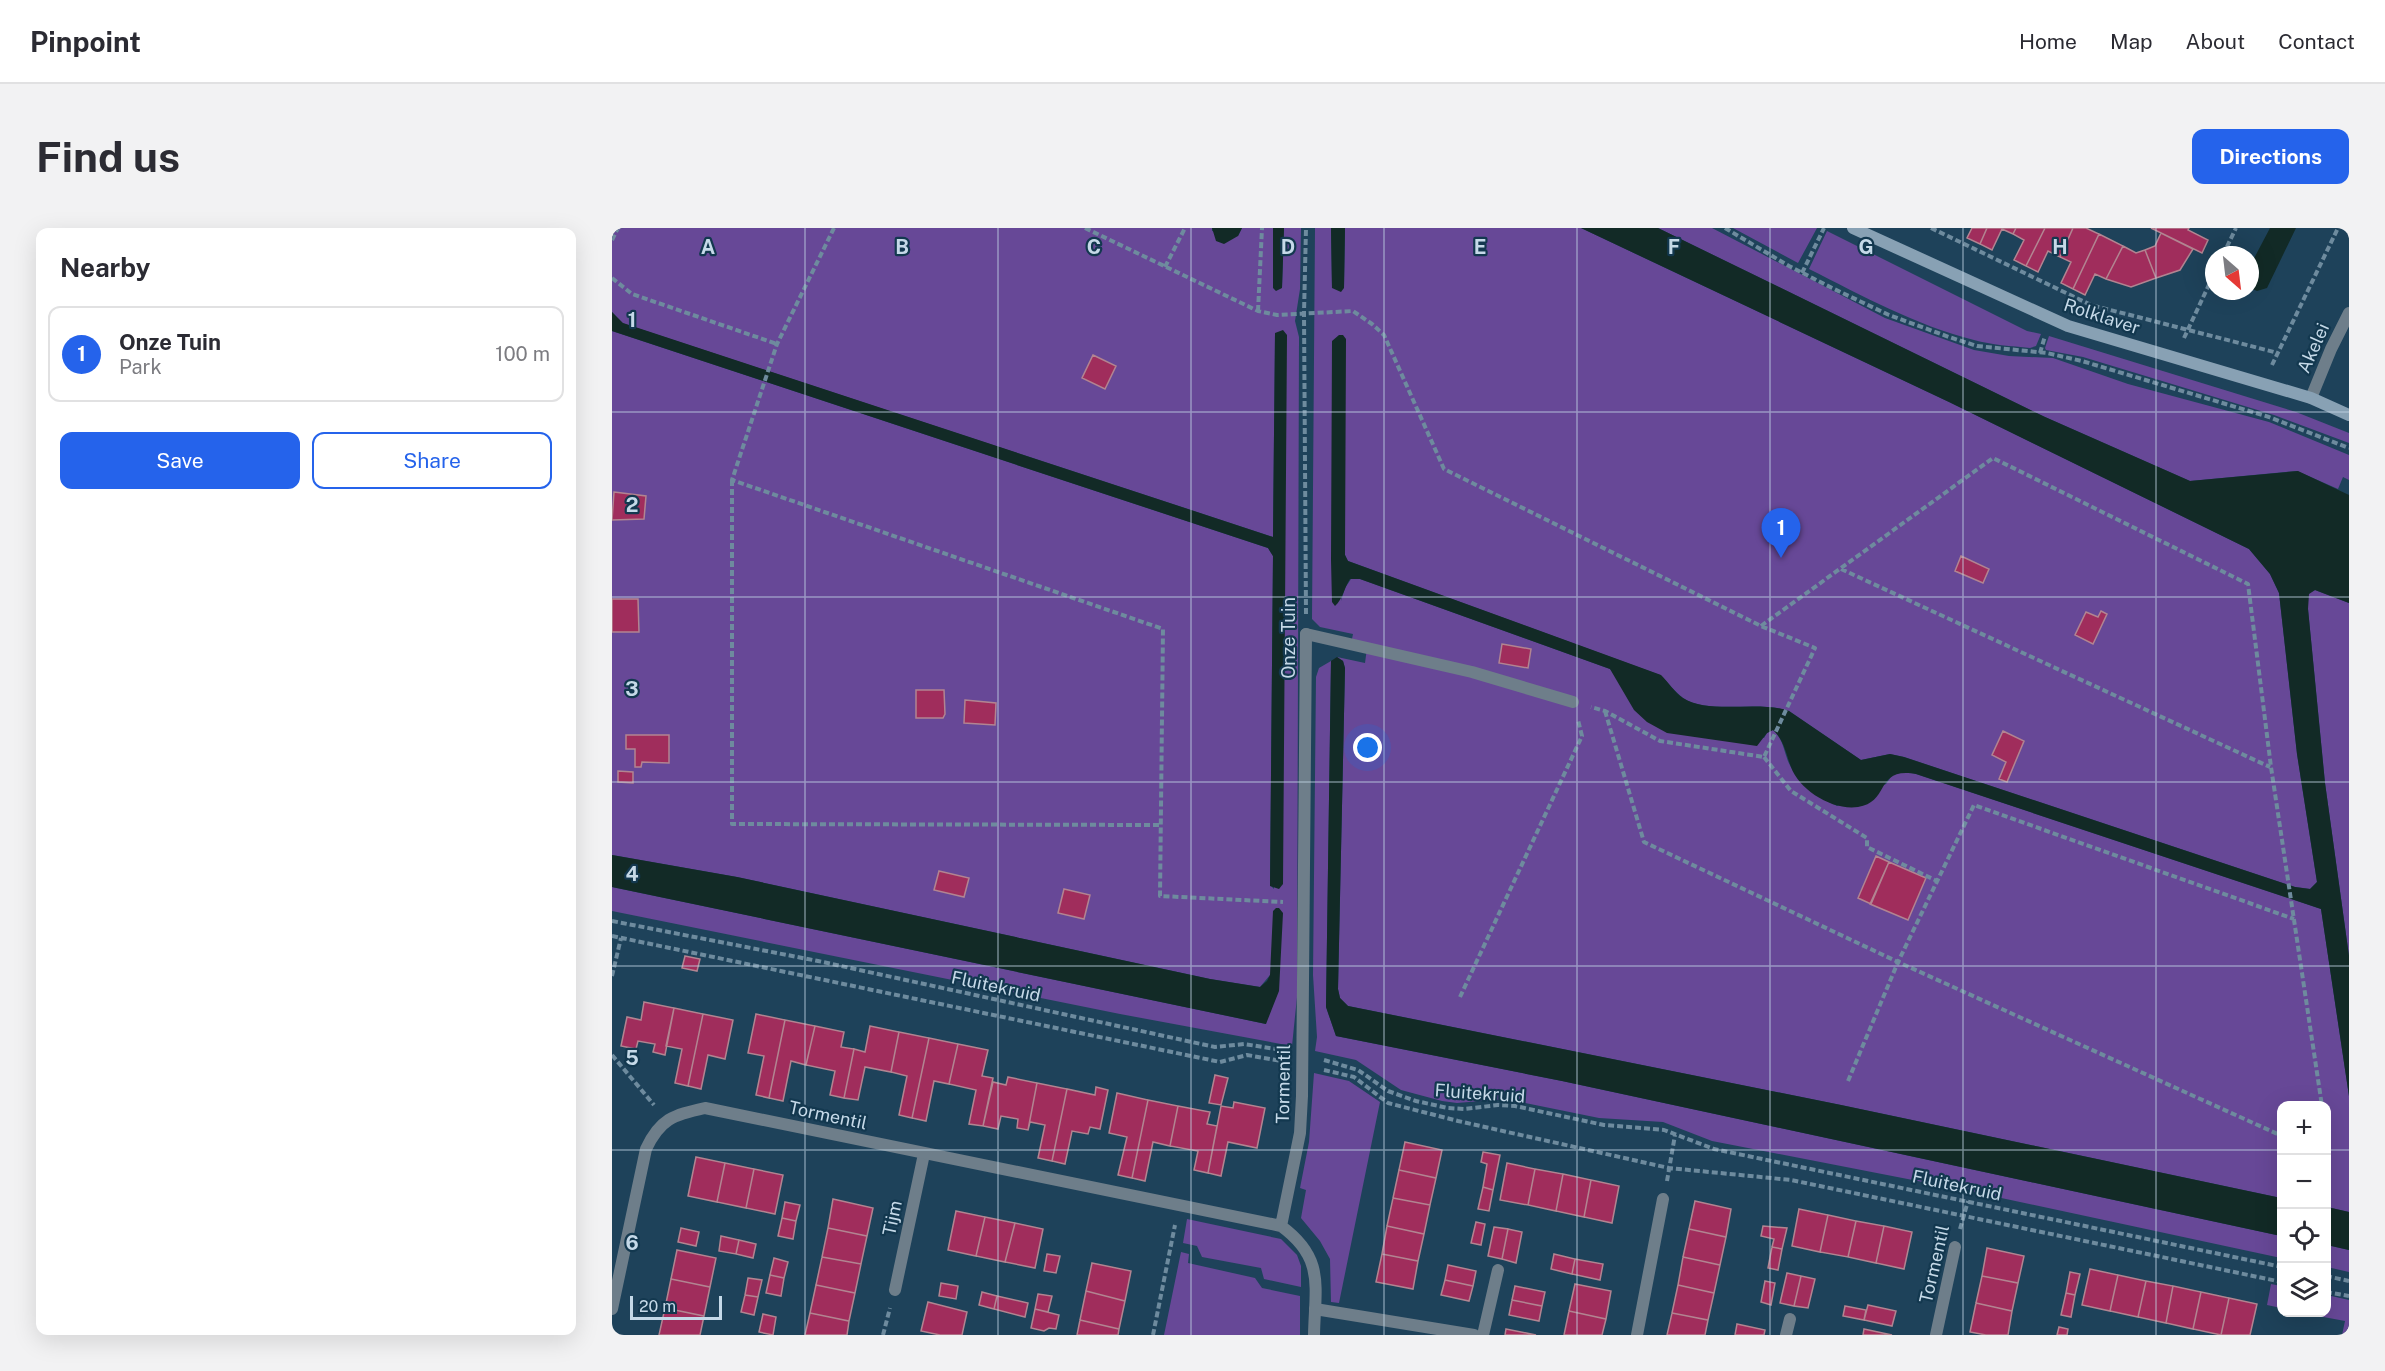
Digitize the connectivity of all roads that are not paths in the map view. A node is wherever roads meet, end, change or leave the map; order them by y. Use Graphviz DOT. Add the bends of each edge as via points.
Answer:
graph roads {
  1 [pos="1854,228"];
  2 [pos="2349,313"];
  3 [pos="2311,398"];
  4 [pos="2349,415"];
  5 [pos="1573,702"];
  6 [pos="1302,977"];
  7 [pos="924,1154"];
  8 [pos="1664,1199"];
  9 [pos="1281,1226"];
  10 [pos="1954,1247"];
  11 [pos="1498,1270"];
  12 [pos="615,1283"];
  13 [pos="895,1290"];
  14 [pos="612,1309"];
  15 [pos="1314,1309"];
  16 [pos="1790,1319"];
  17 [pos="1314,1335"];
  18 [pos="1474,1335"];
  19 [pos="1483,1335"];
  20 [pos="1637,1335"];
  21 [pos="1786,1335"];
  22 [pos="1936,1335"];
  1 -- 3 [label="street, Rolklaver" via="2068,326"];
  2 -- 3 [label="street, Akelei"];
  3 -- 4 [label="street, Rolklaver"];
  5 -- 6 [label="street, Onze Tuin" via="1472,672 1306,634"];
  6 -- 9 [label="street, Tormentil" via="1300,1133"];
  7 -- 9 [label="street, Tormentil"];
  7 -- 12 [label="street, Tormentil" via="705,1108 675,1115 666,1120 646,1149"];
  7 -- 13 [label="street, Tijm"];
  8 -- 20 [label="street"];
  9 -- 15 [label="street" via="1298,1238 1310,1257 1315,1273"];
  10 -- 22 [label="street, Tormentil"];
  11 -- 19 [label="street"];
  12 -- 14 [label="street"];
  15 -- 17 [label="street"];
  15 -- 18 [label="street"];
  16 -- 21 [label="street"];
}
